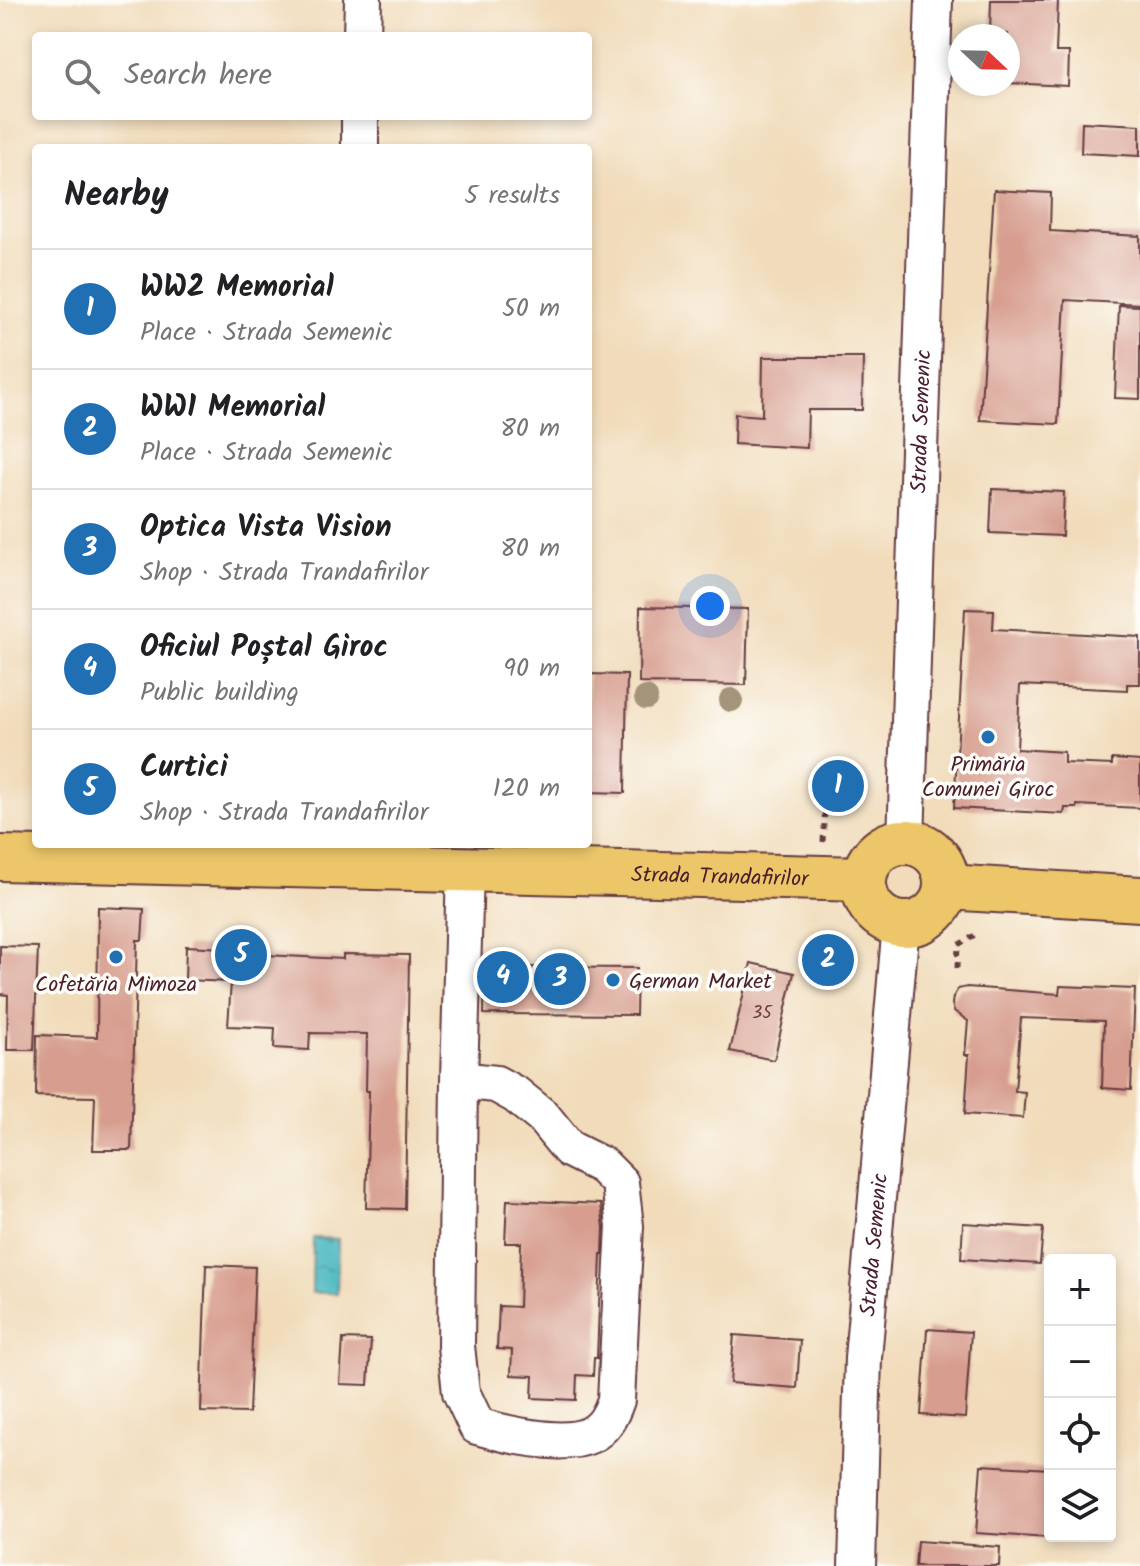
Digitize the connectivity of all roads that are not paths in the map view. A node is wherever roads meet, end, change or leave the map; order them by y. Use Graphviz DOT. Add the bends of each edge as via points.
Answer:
graph roads {
  1 [pos="363,0"];
  2 [pos="934,0"];
  3 [pos="362,32"];
  4 [pos="360,120"];
  5 [pos="360,144"];
  6 [pos="906,841"];
  7 [pos="125,853"];
  8 [pos="0,858"];
  9 [pos="465,869"];
  10 [pos="864,879"];
  11 [pos="947,887"];
  12 [pos="1140,899"];
  13 [pos="901,924"];
  14 [pos="459,1080"];
  15 [pos="857,1566"];
  1 -- 3 [label="street"];
  2 -- 6 [label="street, Strada Semenic"];
  4 -- 5 [label="street"];
  6 -- 10 [label="main road" via="883,848"];
  6 -- 11 [label="main road" via="931,850 941,861"];
  7 -- 8 [label="main road, Strada Trandafirilor"];
  7 -- 9 [label="main road, Strada Trandafirilor"];
  9 -- 10 [label="main road, Strada Trandafirilor"];
  9 -- 14 [label="street"];
  10 -- 13 [label="main road" via="878,914"];
  11 -- 12 [label="main road"];
  11 -- 13 [label="main road" via="936,911 914,924"];
  13 -- 15 [label="street, Strada Semenic" via="863,1358"];
  14 -- 14 [label="street" via="456,1346 461,1392 477,1426 570,1441 591,1435 609,1418 616,1400 625,1226 620,1183 603,1166 569,1149 516,1095 496,1084"];
}
